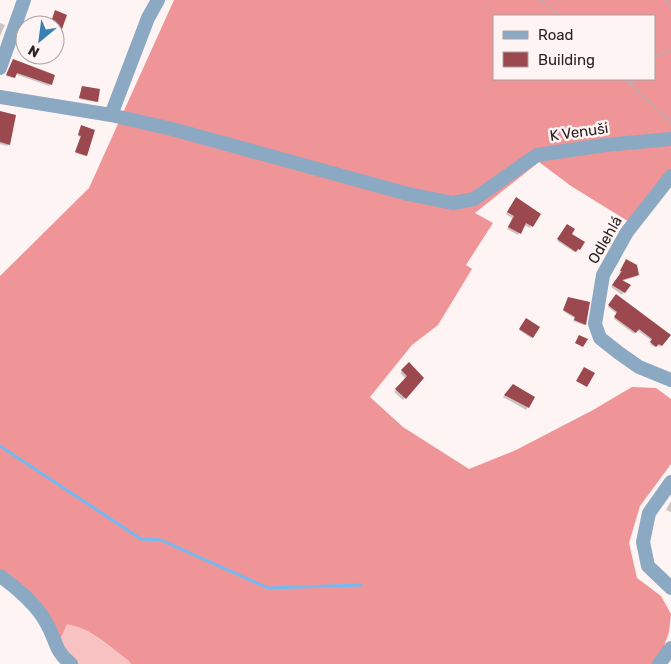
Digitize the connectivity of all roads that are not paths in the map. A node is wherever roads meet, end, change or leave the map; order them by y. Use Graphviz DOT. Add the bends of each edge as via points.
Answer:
graph roads {
  1 [pos="24,0"];
  2 [pos="158,0"];
  3 [pos="0,68"];
  4 [pos="0,97"];
  5 [pos="111,115"];
  6 [pos="671,139"];
  7 [pos="671,176"];
  8 [pos="671,380"];
  9 [pos="671,482"];
  10 [pos="0,576"];
  11 [pos="671,588"];
  12 [pos="671,648"];
  13 [pos="71,664"];
  14 [pos="658,664"];
  1 -- 3 [label="street"];
  2 -- 5 [label="street"];
  4 -- 5 [label="street"];
  5 -- 6 [label="street, K Venuši" via="453,203 474,199 537,155"];
  7 -- 8 [label="street, Odlehlá" via="626,232 603,274 595,324 600,338 619,353 639,367"];
  9 -- 11 [label="street" via="649,513 643,542 648,566"];
  10 -- 13 [label="street" via="18,588 46,623 60,655"];
  12 -- 14 [label="street"];
}
